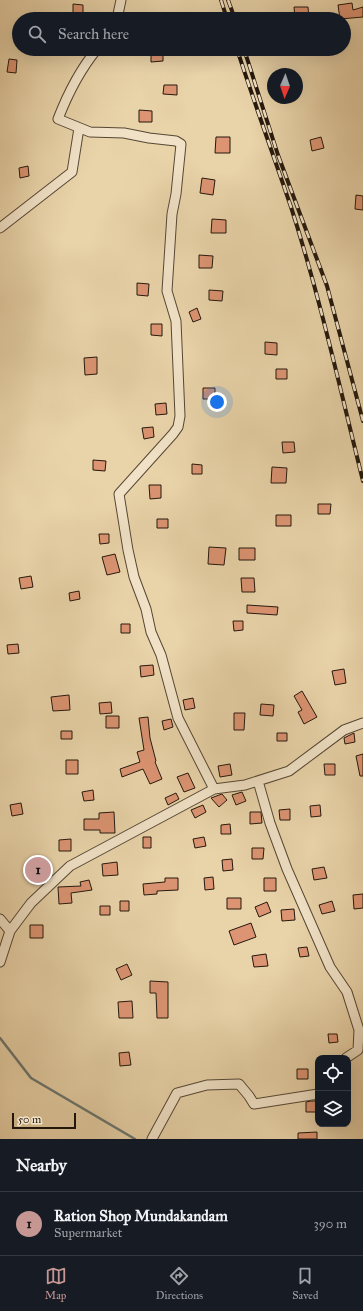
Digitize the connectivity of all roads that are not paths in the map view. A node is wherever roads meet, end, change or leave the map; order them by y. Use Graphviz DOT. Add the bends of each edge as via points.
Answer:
graph roads {
  1 [pos="121,0"];
  2 [pos="118,12"];
  3 [pos="91,56"];
  4 [pos="79,128"];
  5 [pos="0,228"];
  6 [pos="363,723"];
  7 [pos="258,781"];
  8 [pos="214,789"];
  9 [pos="0,919"];
  10 [pos="10,931"];
  11 [pos="0,962"];
  12 [pos="350,1055"];
  13 [pos="315,1094"];
  14 [pos="153,1138"];
  1 -- 2 [label="street"];
  3 -- 4 [label="street" via="70,89 58,119"];
  4 -- 5 [label="street" via="72,172"];
  4 -- 8 [label="street" via="90,132 124,133 176,140 181,144 172,214 167,291 176,321 180,416 178,427 173,434 119,494 134,577 161,655 178,718"];
  6 -- 7 [label="street" via="344,730 289,771"];
  7 -- 8 [label="street"];
  7 -- 12 [label="street" via="287,869 330,966 347,992 359,1030 360,1042 358,1050"];
  8 -- 10 [label="street" via="70,866 31,903"];
  9 -- 10 [label="street"];
  10 -- 11 [label="street"];
  13 -- 14 [label="street" via="254,1104 239,1084 206,1085 177,1093"];
}
